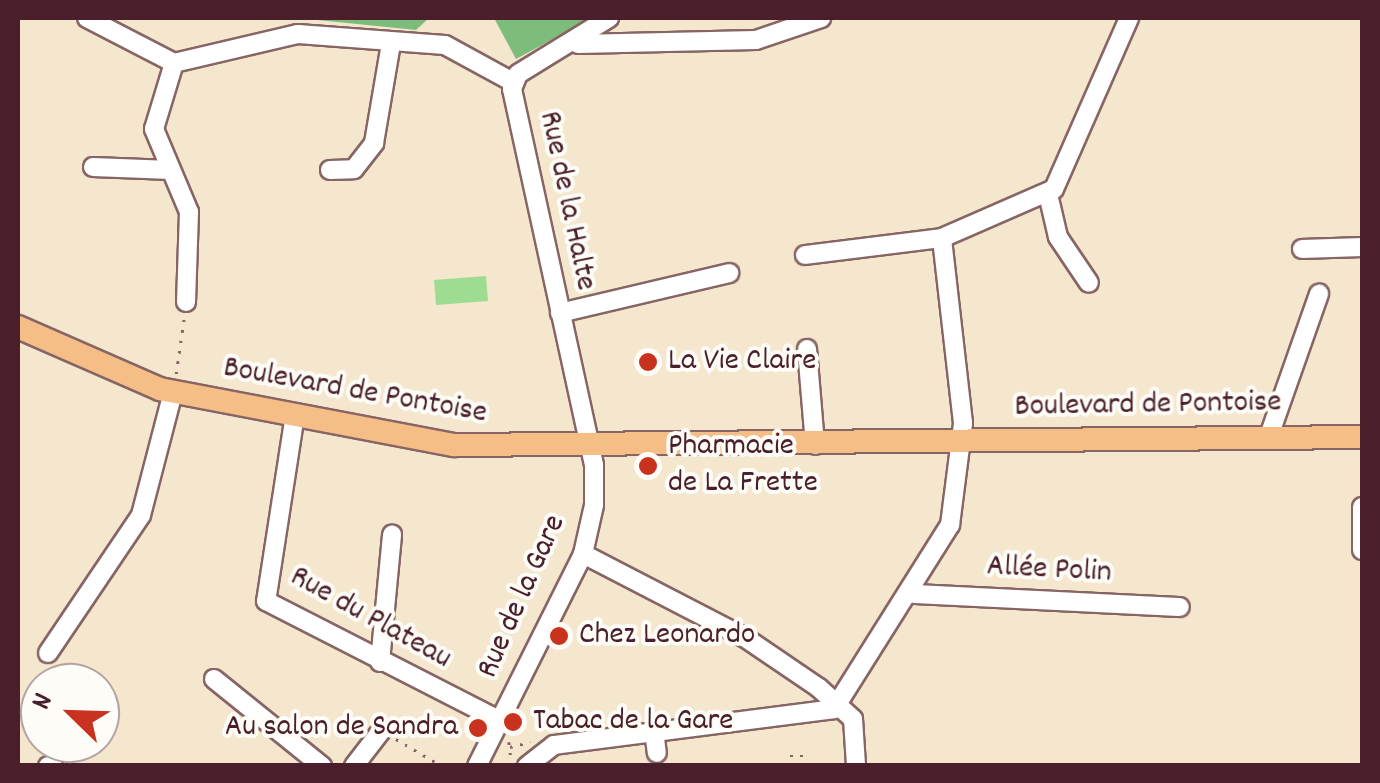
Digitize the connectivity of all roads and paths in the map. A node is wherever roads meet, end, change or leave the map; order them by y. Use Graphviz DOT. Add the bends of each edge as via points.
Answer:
graph roads {
  1 [pos="87,18"];
  2 [pos="609,18"];
  3 [pos="821,18"];
  4 [pos="1129,18"];
  5 [pos="391,44"];
  6 [pos="578,44"];
  7 [pos="174,63"];
  8 [pos="513,82"];
  9 [pos="93,167"];
  10 [pos="172,170"];
  11 [pos="330,170"];
  12 [pos="1048,194"];
  13 [pos="942,238"];
  14 [pos="1362,247"];
  15 [pos="1302,249"];
  16 [pos="805,256"];
  17 [pos="730,273"];
  18 [pos="1089,283"];
  19 [pos="1319,294"];
  20 [pos="186,302"];
  21 [pos="560,313"];
  22 [pos="18,327"];
  23 [pos="807,350"];
  24 [pos="173,392"];
  25 [pos="294,422"];
  26 [pos="1268,436"];
  27 [pos="1362,437"];
  28 [pos="958,443"];
  29 [pos="815,445"];
  30 [pos="588,447"];
  31 [pos="1362,507"];
  32 [pos="392,535"];
  33 [pos="1362,550"];
  34 [pos="583,554"];
  35 [pos="914,594"];
  36 [pos="1180,608"];
  37 [pos="48,653"];
  38 [pos="380,662"];
  39 [pos="46,663"];
  40 [pos="214,679"];
  41 [pos="819,688"];
  42 [pos="838,704"];
  43 [pos="808,712"];
  44 [pos="501,725"];
  45 [pos="654,730"];
  46 [pos="381,731"];
  47 [pos="510,747"];
  48 [pos="530,754"];
  49 [pos="657,754"];
  50 [pos="790,756"];
  51 [pos="808,756"];
  52 [pos="322,766"];
  53 [pos="354,766"];
  54 [pos="442,766"];
  55 [pos="477,766"];
  56 [pos="512,766"];
  57 [pos="856,766"];
  1 -- 7 [label="street"];
  2 -- 6 [label="street, Rue de la Halte"];
  3 -- 6 [label="street" via="756,40"];
  4 -- 12 [label="street"];
  5 -- 7 [label="street" via="298,34"];
  5 -- 8 [label="street" via="455,48"];
  5 -- 11 [label="street" via="374,143 354,169"];
  6 -- 8 [label="street, Rue de la Halte"];
  7 -- 10 [label="street" via="154,129"];
  8 -- 21 [label="street, Rue de la Halte"];
  9 -- 10 [label="street"];
  10 -- 20 [label="street" via="191,227"];
  12 -- 13 [label="street"];
  12 -- 18 [label="street" via="1058,237"];
  13 -- 16 [label="street"];
  13 -- 28 [label="street"];
  14 -- 15 [label="street"];
  17 -- 21 [label="street"];
  19 -- 26 [label="street"];
  20 -- 24 [label="path"];
  21 -- 30 [label="street, Rue de la Halte"];
  22 -- 24 [label="main road, Boulevard de Pontoise"];
  23 -- 29 [label="street"];
  24 -- 25 [label="main road, Boulevard de Pontoise"];
  24 -- 37 [label="street" via="141,514"];
  25 -- 30 [label="main road, Boulevard de Pontoise" via="454,446"];
  25 -- 38 [label="street, Rue du Plateau" via="262,591"];
  26 -- 27 [label="main road, Boulevard de Pontoise"];
  26 -- 28 [label="main road, Boulevard de Pontoise"];
  28 -- 29 [label="main road, Boulevard de Pontoise"];
  28 -- 35 [label="street" via="950,525"];
  29 -- 30 [label="main road, Boulevard de Pontoise"];
  30 -- 34 [label="street, Rue de la Gare" via="594,505"];
  31 -- 33 [label="street"];
  32 -- 38 [label="street"];
  34 -- 41 [label="street" via="744,636"];
  34 -- 44 [label="street, Rue de la Gare"];
  35 -- 36 [label="street, Allée Polin"];
  35 -- 42 [label="street"];
  37 -- 39 [label="path"];
  38 -- 44 [label="street, Rue du Plateau"];
  40 -- 52 [label="street"];
  41 -- 42 [label="street"];
  41 -- 43 [label="street"];
  42 -- 43 [label="street"];
  42 -- 57 [label="street" via="853,719"];
  43 -- 45 [label="street"];
  44 -- 47 [label="path"];
  44 -- 55 [label="street, Rue de la Gare"];
  45 -- 48 [label="street"];
  45 -- 49 [label="street"];
  46 -- 53 [label="street"];
  46 -- 54 [label="path"];
  47 -- 48 [label="path"];
  47 -- 56 [label="path"];
  50 -- 51 [label="path"];
}
